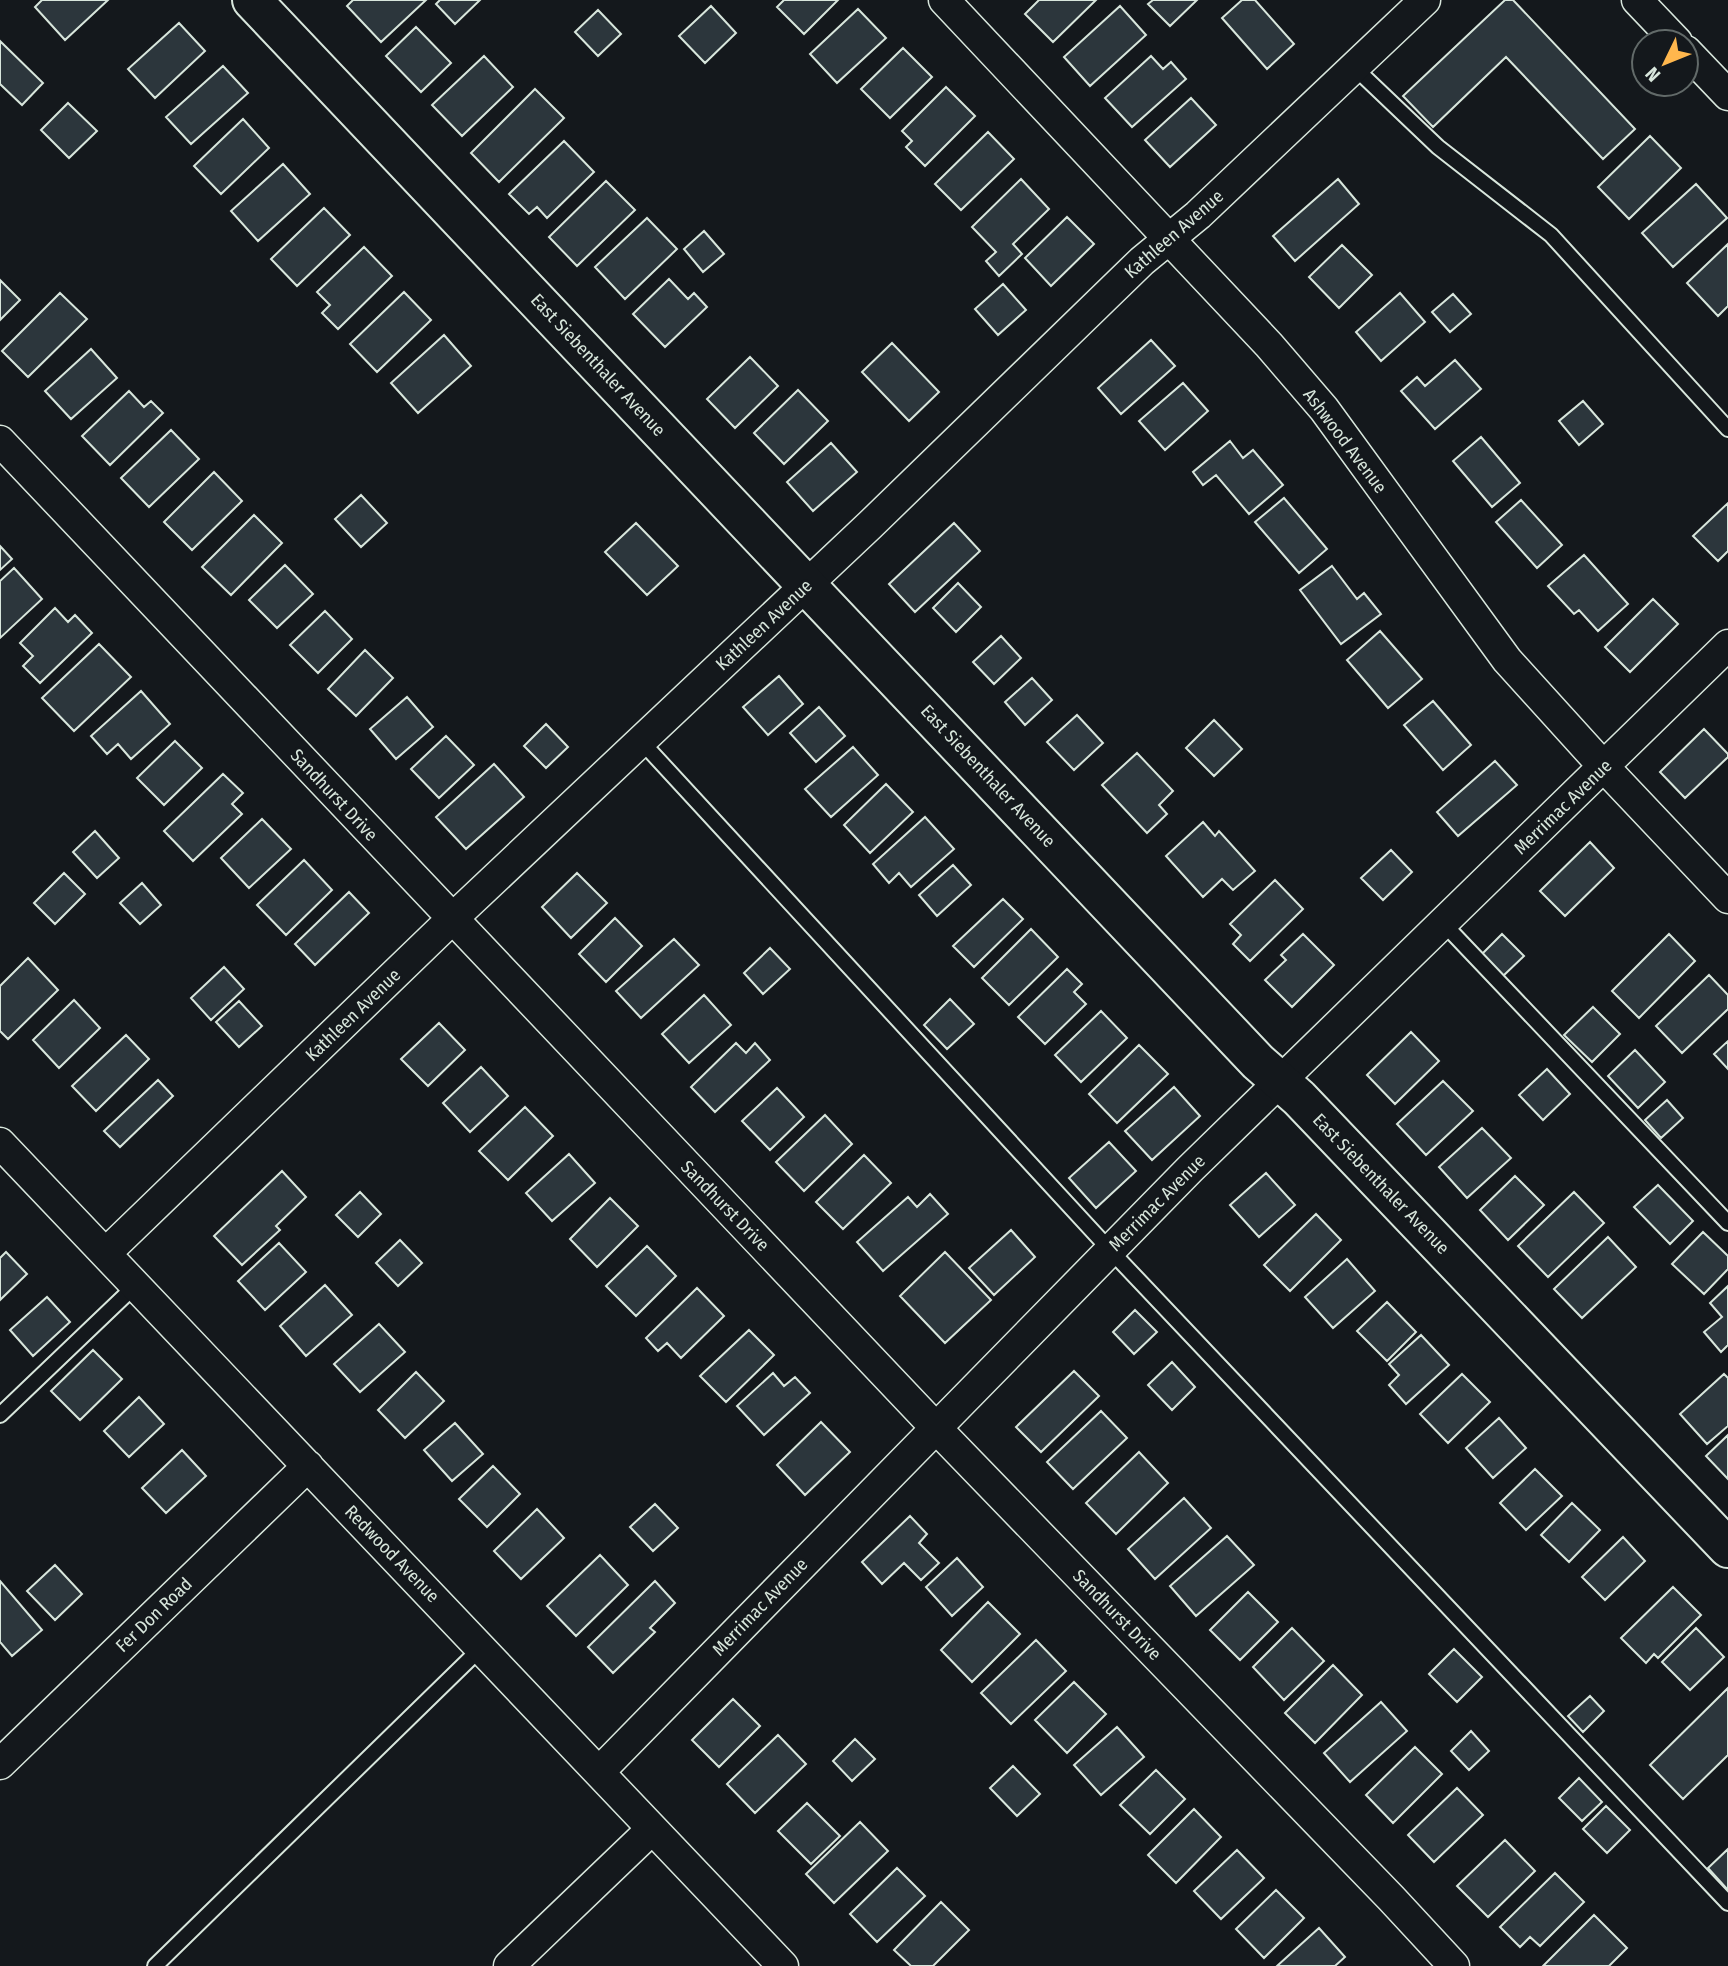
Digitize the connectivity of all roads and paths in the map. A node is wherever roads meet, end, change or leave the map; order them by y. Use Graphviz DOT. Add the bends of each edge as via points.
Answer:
graph roads {
  1 [pos="944,0"];
  2 [pos="1425,0"];
  3 [pos="1637,0"];
  4 [pos="270,6"];
  5 [pos="1664,28"];
  6 [pos="1700,66"];
  7 [pos="1354,67"];
  8 [pos="1728,95"];
  9 [pos="1169,238"];
  10 [pos="1728,429"];
  11 [pos="0,441"];
  12 [pos="807,584"];
  13 [pos="1728,645"];
  14 [pos="641,741"];
  15 [pos="1604,767"];
  16 [pos="1728,898"];
  17 [pos="452,919"];
  18 [pos="1443,923"];
  19 [pos="1280,1082"];
  20 [pos="0,1143"];
  21 [pos="1728,1223"];
  22 [pos="1110,1250"];
  23 [pos="106,1253"];
  24 [pos="136,1285"];
  25 [pos="0,1415"];
  26 [pos="936,1428"];
  27 [pos="308,1466"];
  28 [pos="1728,1548"];
  29 [pos="481,1648"];
  30 [pos="0,1764"];
  31 [pos="599,1772"];
  32 [pos="652,1829"];
  33 [pos="1728,1903"];
  34 [pos="155,1966"];
  35 [pos="509,1966"];
  36 [pos="783,1966"];
  37 [pos="1454,1966"];
  1 -- 9 [label="street, Ashwood Avenue"];
  2 -- 7 [label="street, Kathleen Avenue"];
  3 -- 5 [label="street"];
  4 -- 12 [label="main road, East Siebenthaler Avenue" via="697,471"];
  6 -- 8 [label="street"];
  7 -- 9 [label="street, Kathleen Avenue"];
  7 -- 10 [label="lane" via="1438,147 1551,235"];
  9 -- 12 [label="street, Kathleen Avenue"];
  9 -- 15 [label="street, Ashwood Avenue" via="1324,409 1507,660"];
  11 -- 17 [label="street, Sandhurst Drive"];
  12 -- 14 [label="street, Kathleen Avenue"];
  12 -- 19 [label="main road, East Siebenthaler Avenue"];
  13 -- 15 [label="street, Merrimac Avenue"];
  14 -- 17 [label="street, Kathleen Avenue"];
  14 -- 22 [label="lane"];
  15 -- 16 [label="street, Ashwood Avenue"];
  15 -- 18 [label="street, Merrimac Avenue"];
  17 -- 23 [label="street, Kathleen Avenue"];
  17 -- 26 [label="street, Sandhurst Drive"];
  18 -- 19 [label="street, Merrimac Avenue"];
  18 -- 21 [label="lane"];
  19 -- 22 [label="street, Merrimac Avenue"];
  19 -- 28 [label="main road, East Siebenthaler Avenue"];
  20 -- 23 [label="street, Redwood Avenue"];
  22 -- 26 [label="street, Merrimac Avenue"];
  22 -- 33 [label="lane"];
  23 -- 24 [label="street, Redwood Avenue"];
  24 -- 25 [label="lane"];
  24 -- 27 [label="street, Redwood Avenue"];
  26 -- 31 [label="street, Merrimac Avenue"];
  26 -- 37 [label="street, Sandhurst Drive"];
  27 -- 29 [label="street, Redwood Avenue"];
  27 -- 30 [label="street, Fer Don Road"];
  29 -- 31 [label="street, Redwood Avenue"];
  29 -- 34 [label="lane"];
  31 -- 32 [label="street, Redwood Avenue"];
  32 -- 35 [label="street"];
  32 -- 36 [label="street, Redwood Avenue"];
}
